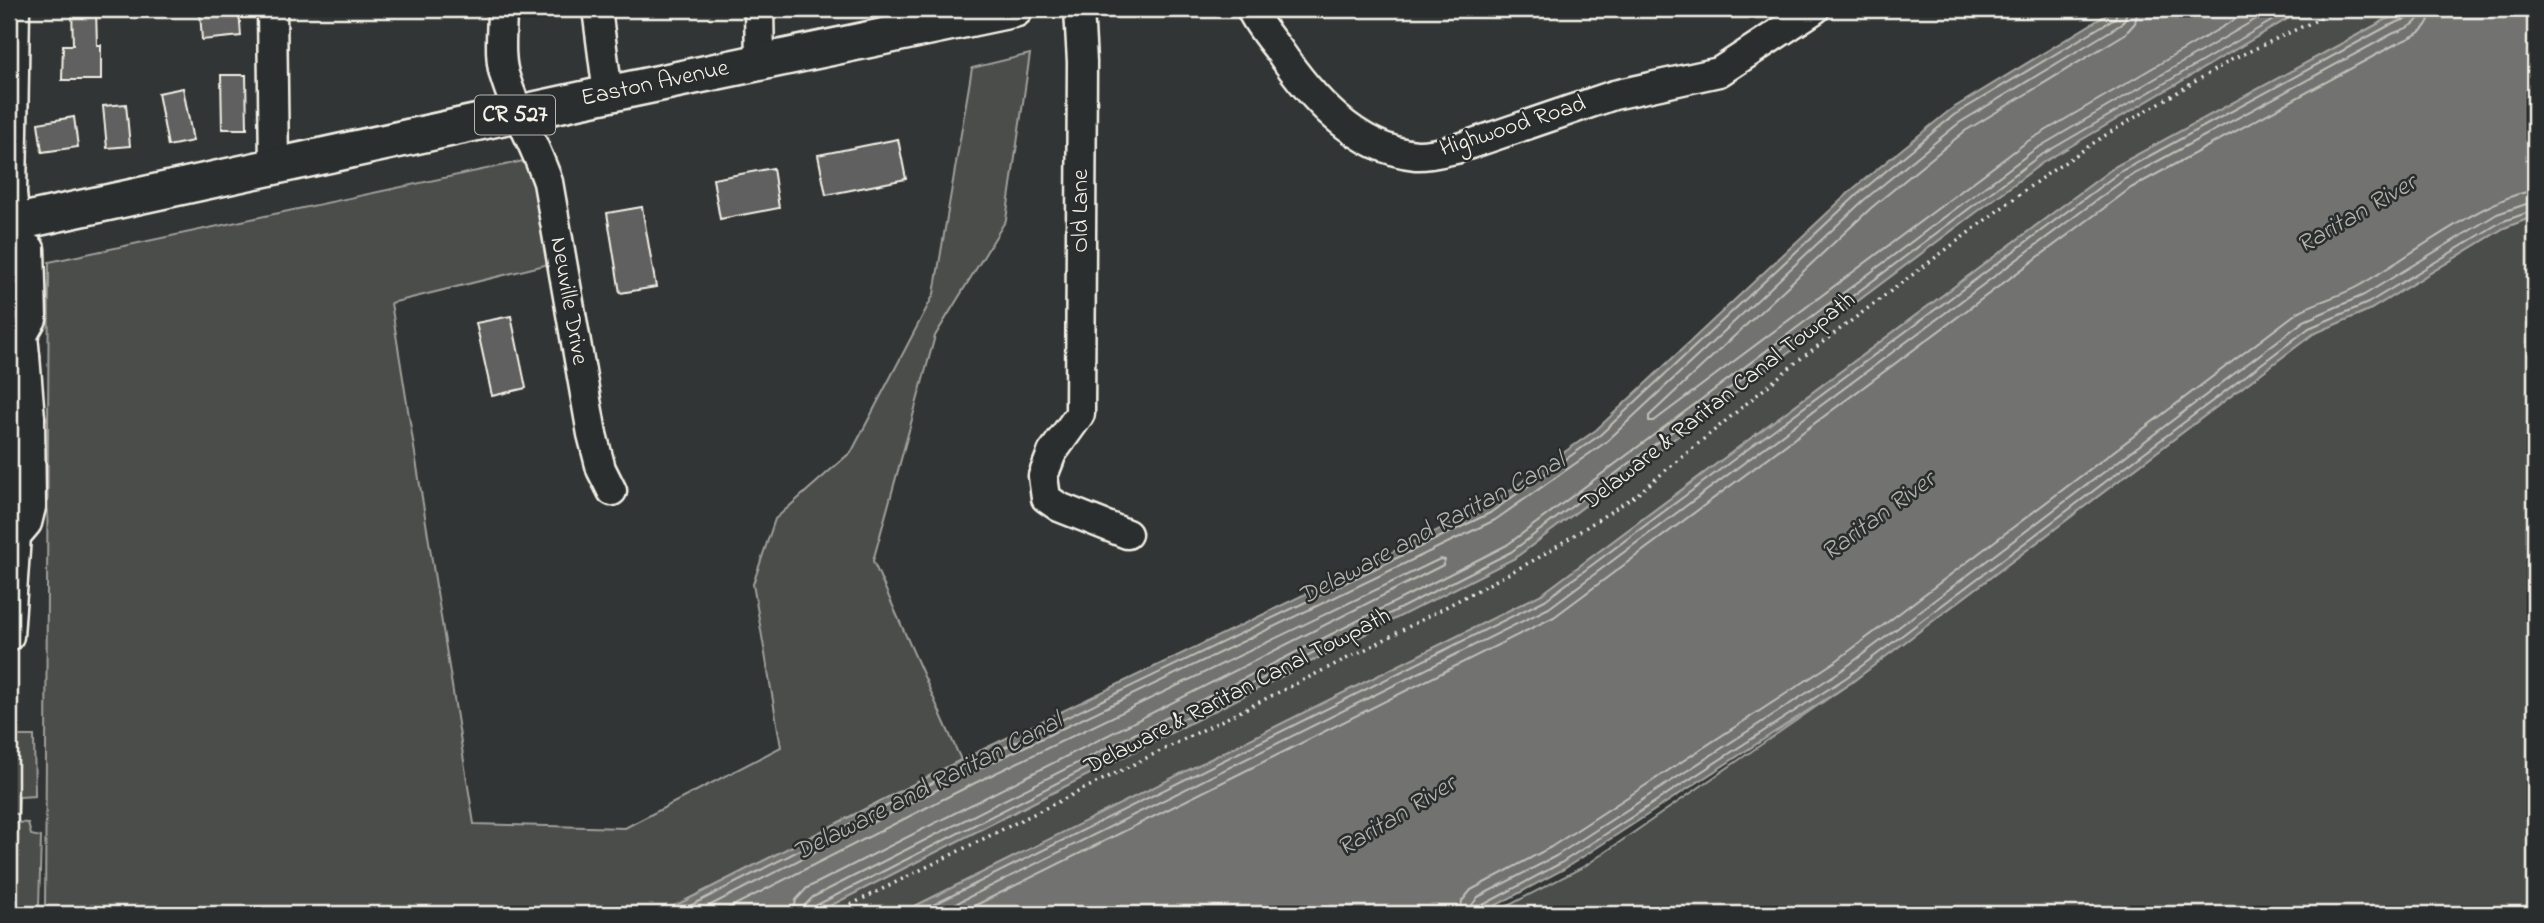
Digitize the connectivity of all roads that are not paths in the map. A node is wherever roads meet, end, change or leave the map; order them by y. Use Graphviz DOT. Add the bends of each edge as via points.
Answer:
graph roads {
  1 [pos="15,9"];
  2 [pos="272,9"];
  3 [pos="502,9"];
  4 [pos="597,9"];
  5 [pos="759,9"];
  6 [pos="1015,9"];
  7 [pos="1079,9"];
  8 [pos="1251,9"];
  9 [pos="1815,9"];
  10 [pos="956,16"];
  11 [pos="760,62"];
  12 [pos="608,94"];
  13 [pos="520,114"];
  14 [pos="274,167"];
  15 [pos="12,239"];
  16 [pos="14,350"];
  17 [pos="30,418"];
  18 [pos="612,491"];
  19 [pos="9,506"];
  20 [pos="1126,534"];
  21 [pos="12,536"];
  22 [pos="9,636"];
  1 -- 15 [label="street"];
  2 -- 14 [label="street"];
  3 -- 13 [label="street, Neuville Drive" via="505,79"];
  4 -- 12 [label="street"];
  5 -- 11 [label="street"];
  6 -- 10 [label="main road, Easton Avenue / CR 527"];
  7 -- 20 [label="street, Old Lane" via="1080,414 1052,453 1043,476 1046,498"];
  8 -- 9 [label="street, Highwood Road" via="1300,81 1335,116 1373,143 1416,155 1459,148 1614,95 1719,72"];
  10 -- 11 [label="main road, Easton Avenue / CR 527"];
  11 -- 12 [label="main road, Easton Avenue / CR 527"];
  12 -- 13 [label="main road, Easton Avenue / CR 527"];
  13 -- 14 [label="main road, Easton Avenue / CR 527"];
  13 -- 18 [label="street, Neuville Drive" via="548,182 592,434"];
  14 -- 15 [label="main road, Easton Avenue / CR 527"];
  15 -- 16 [label="street" via="30,249 32,319"];
  16 -- 17 [label="street"];
  17 -- 19 [label="street" via="11,419"];
  17 -- 21 [label="street" via="31,507 27,523"];
  21 -- 22 [label="street"];
}
